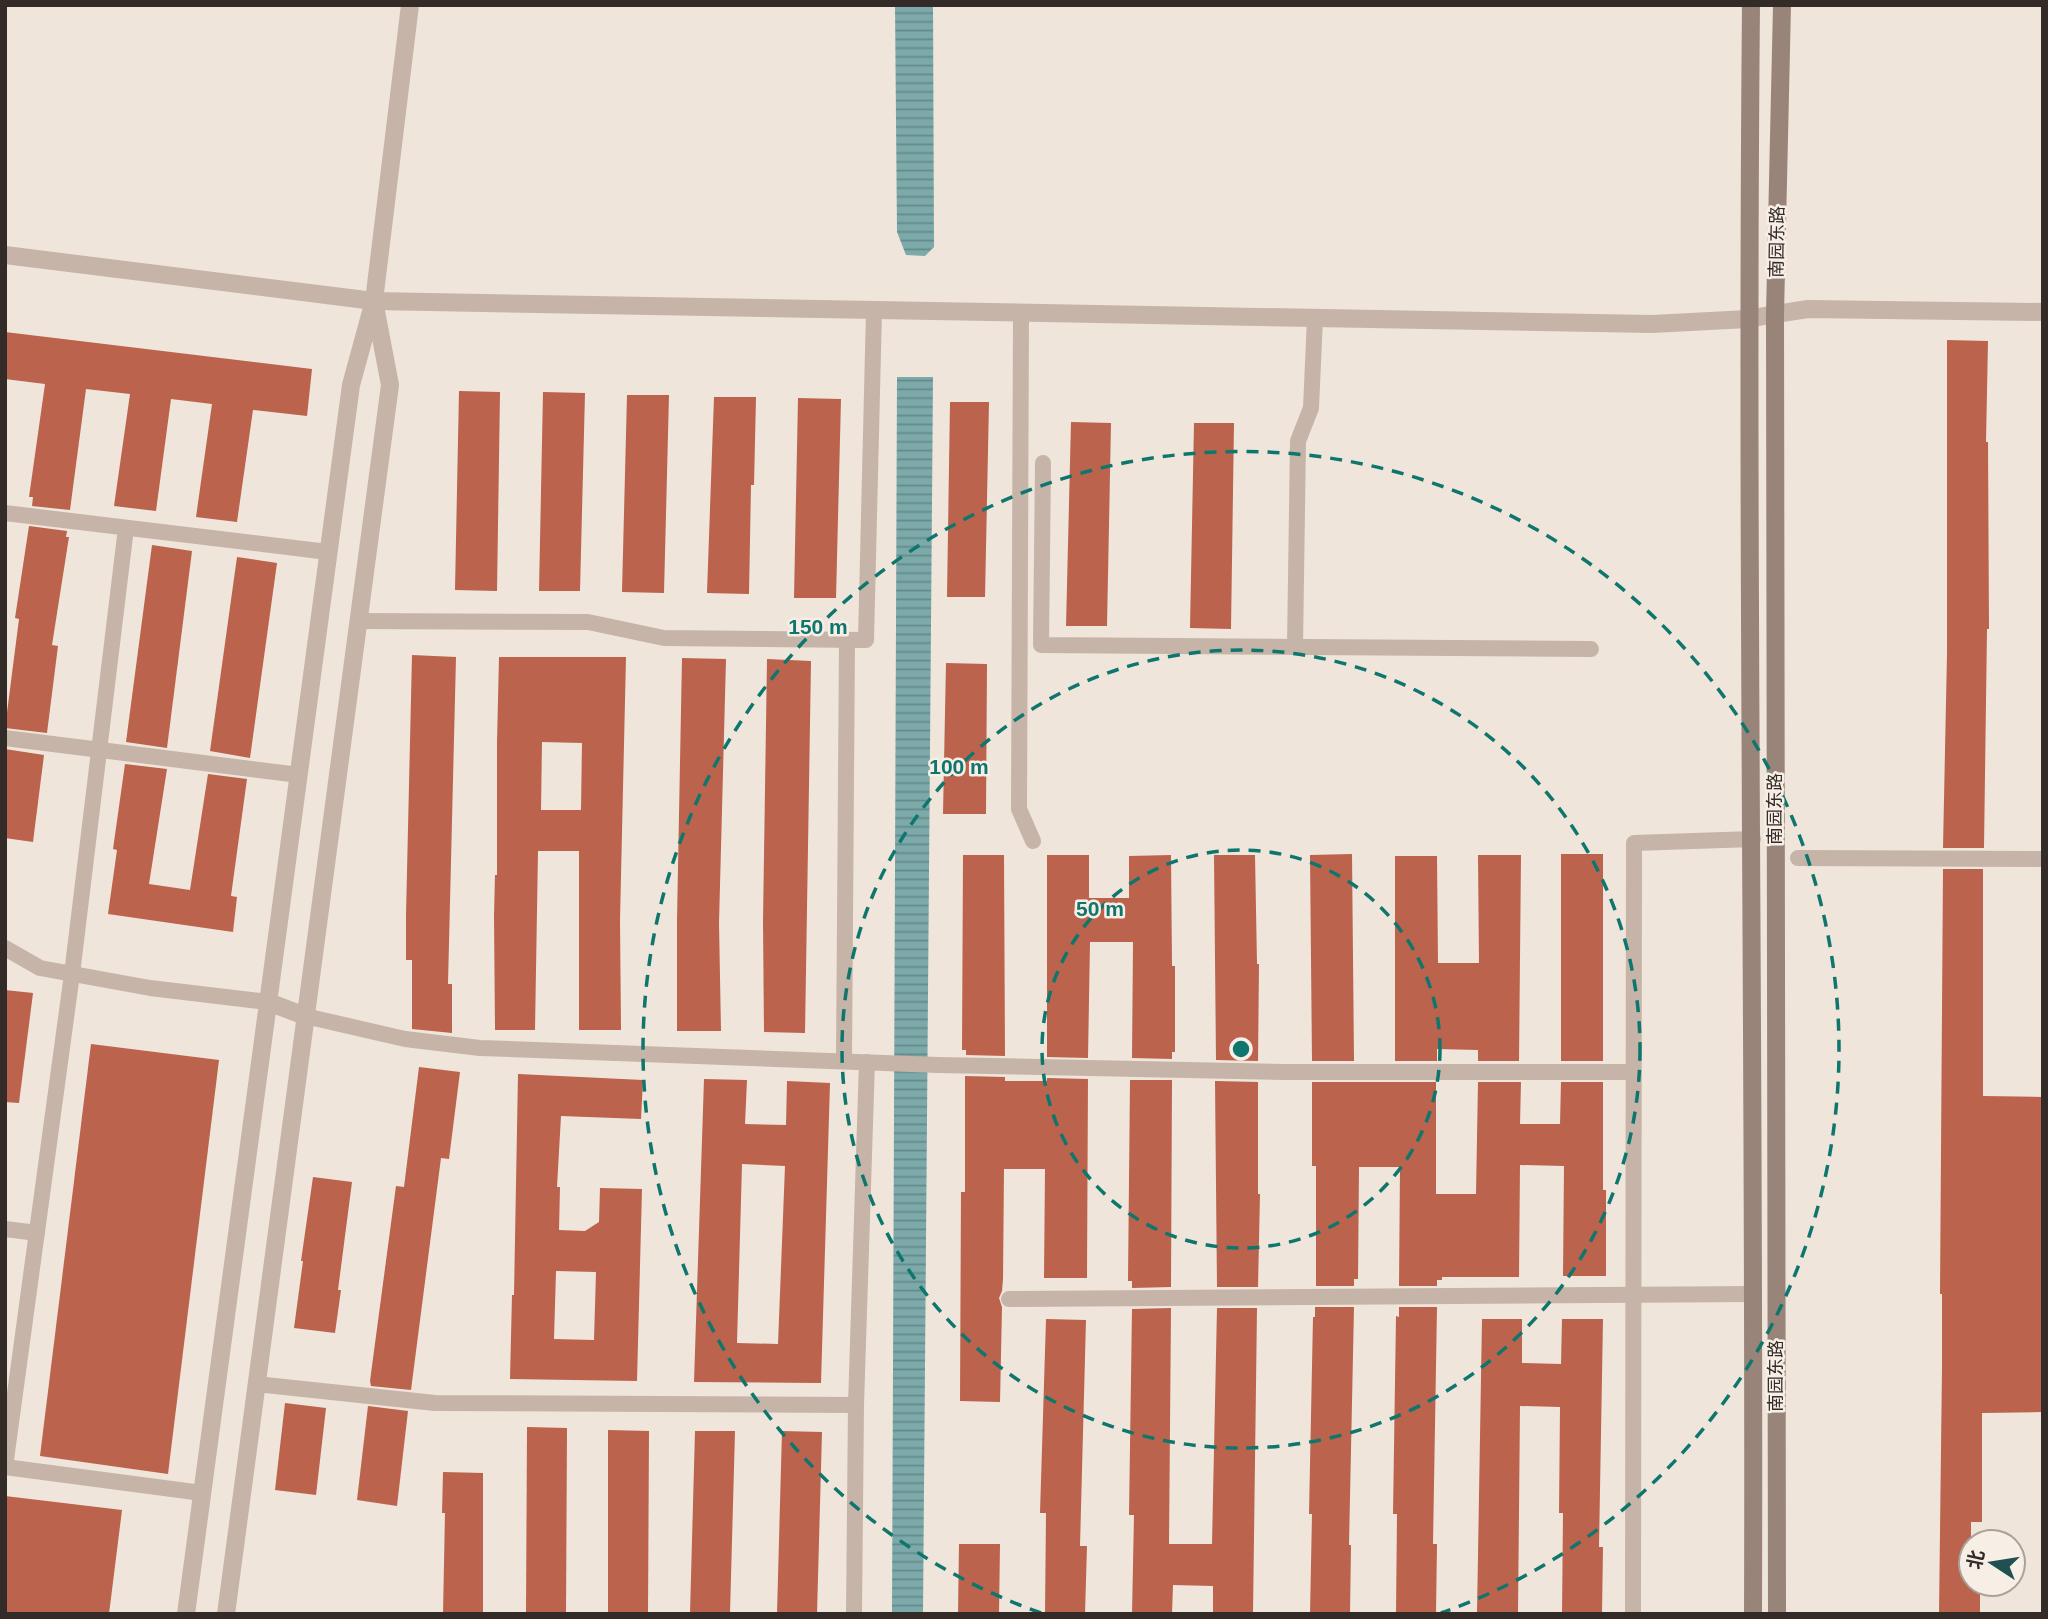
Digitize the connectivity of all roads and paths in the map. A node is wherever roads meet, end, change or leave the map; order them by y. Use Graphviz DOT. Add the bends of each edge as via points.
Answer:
graph roads {
  1 [pos="410,5"];
  2 [pos="1751,5"];
  3 [pos="1782,5"];
  4 [pos="5,255"];
  5 [pos="374,301"];
  6 [pos="874,310"];
  7 [pos="2043,312"];
  8 [pos="1021,313"];
  9 [pos="1775,314"];
  10 [pos="1315,318"];
  11 [pos="1748,319"];
  12 [pos="1042,463"];
  13 [pos="5,513"];
  14 [pos="126,528"];
  15 [pos="328,552"];
  16 [pos="358,621"];
  17 [pos="846,640"];
  18 [pos="1295,647"];
  19 [pos="1591,649"];
  20 [pos="5,738"];
  21 [pos="99,749"];
  22 [pos="299,775"];
  23 [pos="1753,839"];
  24 [pos="1033,841"];
  25 [pos="1798,858"];
  26 [pos="2043,859"];
  27 [pos="5,948"];
  28 [pos="72,974"];
  29 [pos="268,1002"];
  30 [pos="305,1016"];
  31 [pos="844,1060"];
  32 [pos="867,1062"];
  33 [pos="1634,1072"];
  34 [pos="5,1229"];
  35 [pos="37,1233"];
  36 [pos="1754,1294"];
  37 [pos="1633,1296"];
  38 [pos="1009,1299"];
  39 [pos="256,1384"];
  40 [pos="856,1405"];
  41 [pos="5,1467"];
  42 [pos="202,1493"];
  43 [pos="186,1614"];
  44 [pos="226,1614"];
  45 [pos="854,1614"];
  46 [pos="1633,1614"];
  47 [pos="1753,1614"];
  48 [pos="1777,1614"];
  1 -- 5 [label="street"];
  2 -- 11 [label="main road, 南园东路"];
  3 -- 9 [label="main road, 南园东路"];
  4 -- 5 [label="street"];
  5 -- 6 [label="street"];
  5 -- 15 [label="street" via="351,385"];
  5 -- 16 [label="street" via="390,385"];
  6 -- 8 [label="street"];
  6 -- 17 [label="lane" via="866,640"];
  7 -- 9 [label="street" via="1808,309"];
  8 -- 10 [label="street"];
  8 -- 24 [label="lane" via="1019,809"];
  9 -- 11 [label="street"];
  9 -- 48 [label="main road, 南园东路"];
  10 -- 11 [label="street" via="1652,324"];
  10 -- 18 [label="lane" via="1311,408 1298,441"];
  11 -- 23 [label="main road, 南园东路"];
  12 -- 18 [label="lane" via="1041,645"];
  13 -- 14 [label="lane"];
  14 -- 15 [label="lane"];
  14 -- 21 [label="lane"];
  15 -- 22 [label="street"];
  16 -- 17 [label="lane" via="587,622 664,638"];
  16 -- 30 [label="street"];
  17 -- 31 [label="lane"];
  18 -- 19 [label="lane"];
  20 -- 21 [label="lane"];
  21 -- 22 [label="lane"];
  21 -- 28 [label="lane"];
  22 -- 29 [label="street"];
  23 -- 33 [label="lane" via="1633,843"];
  23 -- 36 [label="main road, 南园东路"];
  25 -- 26 [label="lane"];
  27 -- 28 [label="lane" via="40,968"];
  28 -- 29 [label="lane"];
  28 -- 35 [label="lane"];
  29 -- 30 [label="street"];
  29 -- 42 [label="street"];
  30 -- 31 [label="lane" via="405,1039 480,1048"];
  30 -- 39 [label="street"];
  31 -- 32 [label="lane"];
  32 -- 33 [label="lane" via="1285,1072"];
  32 -- 40 [label="lane"];
  33 -- 37 [label="lane"];
  34 -- 35 [label="lane"];
  35 -- 41 [label="lane"];
  36 -- 37 [label="lane"];
  36 -- 47 [label="main road, 南园东路"];
  37 -- 38 [label="lane"];
  37 -- 46 [label="lane"];
  39 -- 40 [label="lane" via="435,1402"];
  39 -- 44 [label="street"];
  40 -- 45 [label="lane"];
  41 -- 42 [label="lane"];
  42 -- 43 [label="street"];
}
